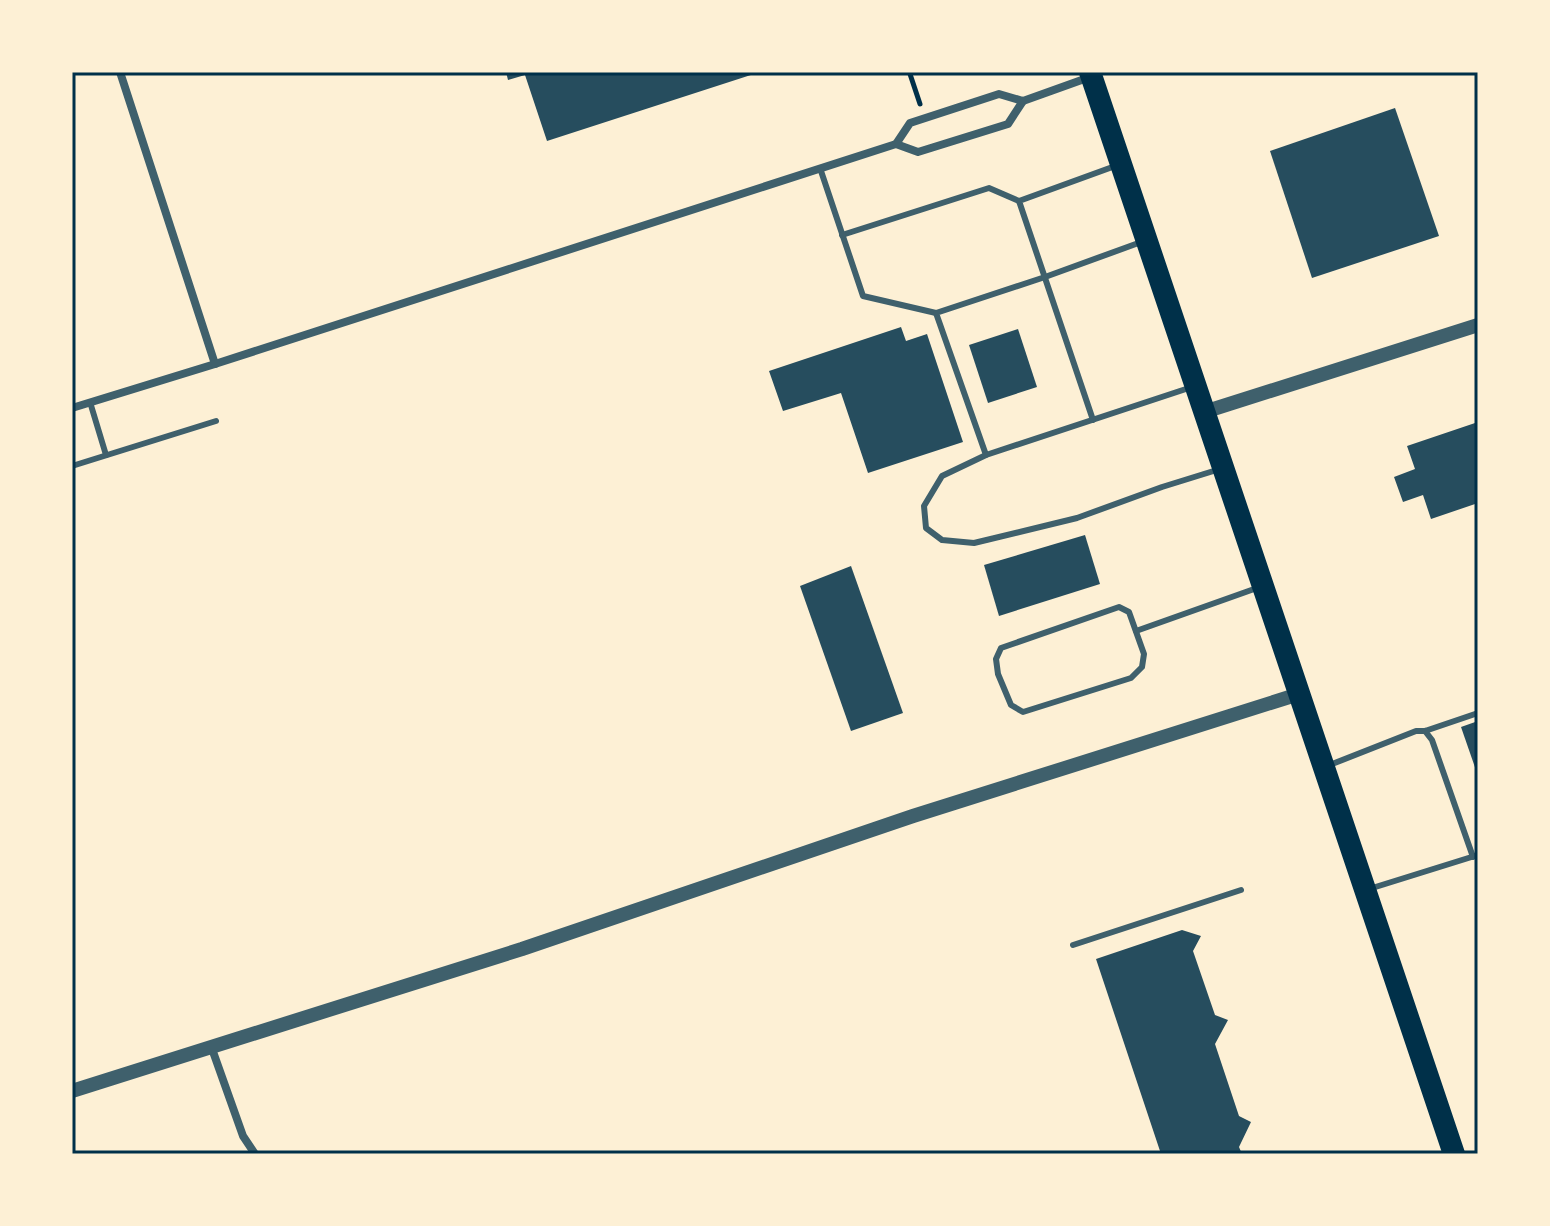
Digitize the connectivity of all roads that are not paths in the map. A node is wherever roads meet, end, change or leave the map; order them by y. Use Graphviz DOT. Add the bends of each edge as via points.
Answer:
graph roads {
  1 [pos="120,72"];
  2 [pos="1090,74"];
  3 [pos="1023,101"];
  4 [pos="896,144"];
  5 [pos="1121,164"];
  6 [pos="820,168"];
  7 [pos="1019,201"];
  8 [pos="842,235"];
  9 [pos="1146,240"];
  10 [pos="1045,277"];
  11 [pos="936,313"];
  12 [pos="1478,325"];
  13 [pos="215,364"];
  14 [pos="1196,386"];
  15 [pos="90,402"];
  16 [pos="72,408"];
  17 [pos="1204,412"];
  18 [pos="1093,420"];
  19 [pos="216,421"];
  20 [pos="106,455"];
  21 [pos="986,455"];
  22 [pos="72,466"];
  23 [pos="1223,468"];
  24 [pos="1263,586"];
  25 [pos="1136,631"];
  26 [pos="1299,694"];
  27 [pos="1478,713"];
  28 [pos="1425,731"];
  29 [pos="1324,768"];
  30 [pos="1475,856"];
  31 [pos="1241,890"];
  32 [pos="1366,891"];
  33 [pos="1073,945"];
  34 [pos="211,1046"];
  35 [pos="72,1091"];
  36 [pos="255,1154"];
  37 [pos="1454,1154"];
  1 -- 13 [label="street"];
  2 -- 3 [label="street"];
  2 -- 5 [label="highway"];
  3 -- 4 [label="street" via="999,94 910,123"];
  3 -- 4 [label="street" via="1008,124 918,152"];
  4 -- 6 [label="street"];
  5 -- 7 [label="lane"];
  5 -- 9 [label="highway"];
  6 -- 8 [label="lane"];
  6 -- 13 [label="street"];
  7 -- 8 [label="lane" via="989,188"];
  7 -- 10 [label="lane"];
  8 -- 11 [label="lane" via="863,296"];
  9 -- 10 [label="lane"];
  9 -- 14 [label="highway"];
  10 -- 11 [label="lane"];
  10 -- 18 [label="lane"];
  11 -- 21 [label="lane"];
  12 -- 17 [label="street"];
  13 -- 15 [label="street"];
  14 -- 17 [label="highway"];
  14 -- 18 [label="lane"];
  15 -- 16 [label="street"];
  15 -- 20 [label="lane"];
  17 -- 23 [label="highway"];
  18 -- 21 [label="lane"];
  19 -- 20 [label="lane"];
  20 -- 22 [label="lane"];
  21 -- 23 [label="lane" via="942,476 924,506 926,528 942,540 974,543 1077,518"];
  23 -- 24 [label="highway"];
  24 -- 25 [label="lane"];
  24 -- 26 [label="highway"];
  25 -- 25 [label="lane" via="1129,612 1119,607 1001,648 998,674 1011,705 1023,712 1131,678 1142,667 1144,654"];
  26 -- 29 [label="highway"];
  26 -- 34 [label="street"];
  27 -- 28 [label="lane"];
  28 -- 29 [label="lane"];
  28 -- 30 [label="lane"];
  29 -- 32 [label="highway"];
  30 -- 32 [label="lane"];
  31 -- 33 [label="lane"];
  32 -- 37 [label="highway"];
  34 -- 35 [label="street"];
  34 -- 36 [label="street" via="243,1136"];
}
